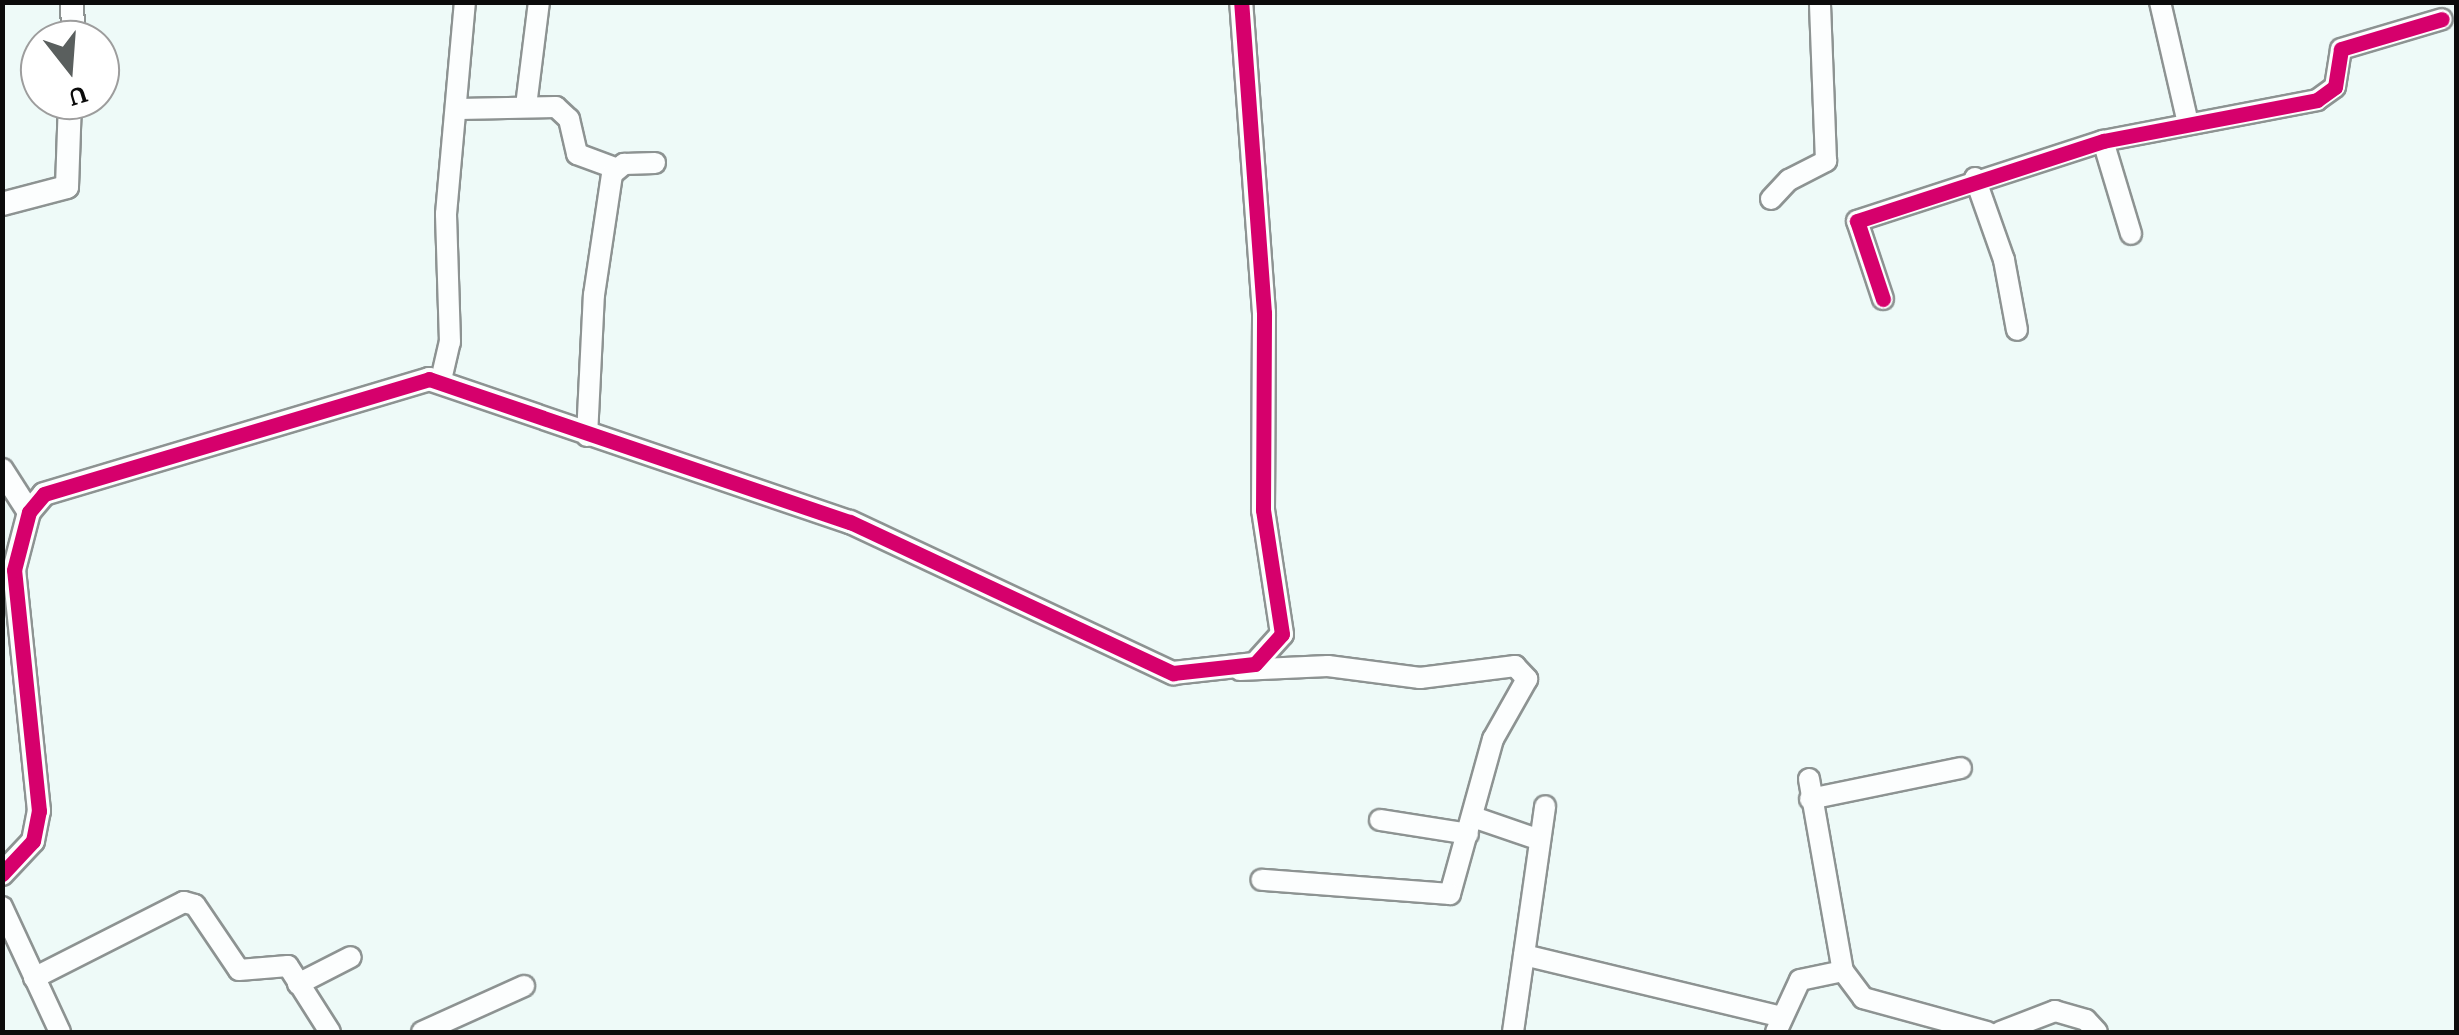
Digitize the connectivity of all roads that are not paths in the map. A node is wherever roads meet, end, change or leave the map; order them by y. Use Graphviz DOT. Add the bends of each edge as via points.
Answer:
graph roads {
  1 [pos="465,2"];
  2 [pos="538,2"];
  3 [pos="1241,2"];
  4 [pos="1820,2"];
  5 [pos="2160,2"];
  6 [pos="2442,19"];
  7 [pos="526,106"];
  8 [pos="459,109"];
  9 [pos="69,120"];
  10 [pos="2188,124"];
  11 [pos="2103,141"];
  12 [pos="655,164"];
  13 [pos="615,168"];
  14 [pos="1975,178"];
  15 [pos="1772,200"];
  16 [pos="2,204"];
  17 [pos="2131,234"];
  18 [pos="1884,299"];
  19 [pos="2017,330"];
  20 [pos="441,380"];
  21 [pos="587,436"];
  22 [pos="2,470"];
  23 [pos="28,512"];
  24 [pos="1282,634"];
  25 [pos="1305,667"];
  26 [pos="1240,670"];
  27 [pos="1962,768"];
  28 [pos="1545,806"];
  29 [pos="1380,820"];
  30 [pos="1478,825"];
  31 [pos="1536,839"];
  32 [pos="2,874"];
  33 [pos="1262,880"];
  34 [pos="3,908"];
  35 [pos="1524,954"];
  36 [pos="351,957"];
  37 [pos="1843,972"];
  38 [pos="31,974"];
  39 [pos="298,984"];
  40 [pos="524,986"];
  41 [pos="1779,1025"];
  42 [pos="60,1032"];
  43 [pos="330,1032"];
  44 [pos="422,1032"];
  45 [pos="1513,1032"];
  46 [pos="1986,1032"];
  47 [pos="2000,1032"];
  48 [pos="2097,1032"];
  1 -- 8 [label="street"];
  2 -- 7 [label="street"];
  3 -- 24 [label="street" via="1264,313 1264,510"];
  4 -- 15 [label="street" via="1826,161 1789,180"];
  5 -- 10 [label="street"];
  6 -- 10 [label="street" via="2340,49 2335,87 2317,100"];
  7 -- 8 [label="street"];
  7 -- 13 [label="street" via="564,112 577,154"];
  8 -- 20 [label="street" via="446,214 450,342"];
  9 -- 16 [label="street" via="67,187"];
  10 -- 11 [label="street"];
  11 -- 14 [label="street"];
  11 -- 17 [label="street"];
  12 -- 13 [label="street"];
  13 -- 21 [label="street" via="594,296"];
  14 -- 18 [label="street" via="1857,220"];
  14 -- 19 [label="street" via="2004,260"];
  20 -- 21 [label="street"];
  20 -- 23 [label="street" via="373,392 224,444 70,482"];
  21 -- 26 [label="street" via="850,522 1172,672"];
  22 -- 23 [label="street"];
  23 -- 32 [label="street" via="14,570 39,811 32,841"];
  24 -- 25 [label="street" via="1289,655"];
  24 -- 26 [label="street"];
  25 -- 26 [label="street"];
  25 -- 30 [label="street" via="1420,678 1523,670 1527,679 1488,756"];
  27 -- 37 [label="street" via="1810,789"];
  28 -- 31 [label="street"];
  29 -- 30 [label="street"];
  30 -- 31 [label="street"];
  30 -- 33 [label="street" via="1450,894"];
  31 -- 35 [label="street" via="1536,901"];
  34 -- 38 [label="street"];
  35 -- 41 [label="street"];
  35 -- 45 [label="street"];
  36 -- 39 [label="street"];
  37 -- 41 [label="street" via="1800,980"];
  37 -- 46 [label="street" via="1863,998"];
  38 -- 39 [label="street" via="184,902 196,906 238,970 282,964"];
  38 -- 42 [label="street"];
  39 -- 43 [label="street"];
  40 -- 44 [label="street"];
  47 -- 48 [label="street" via="2055,1011 2086,1020"];
}
